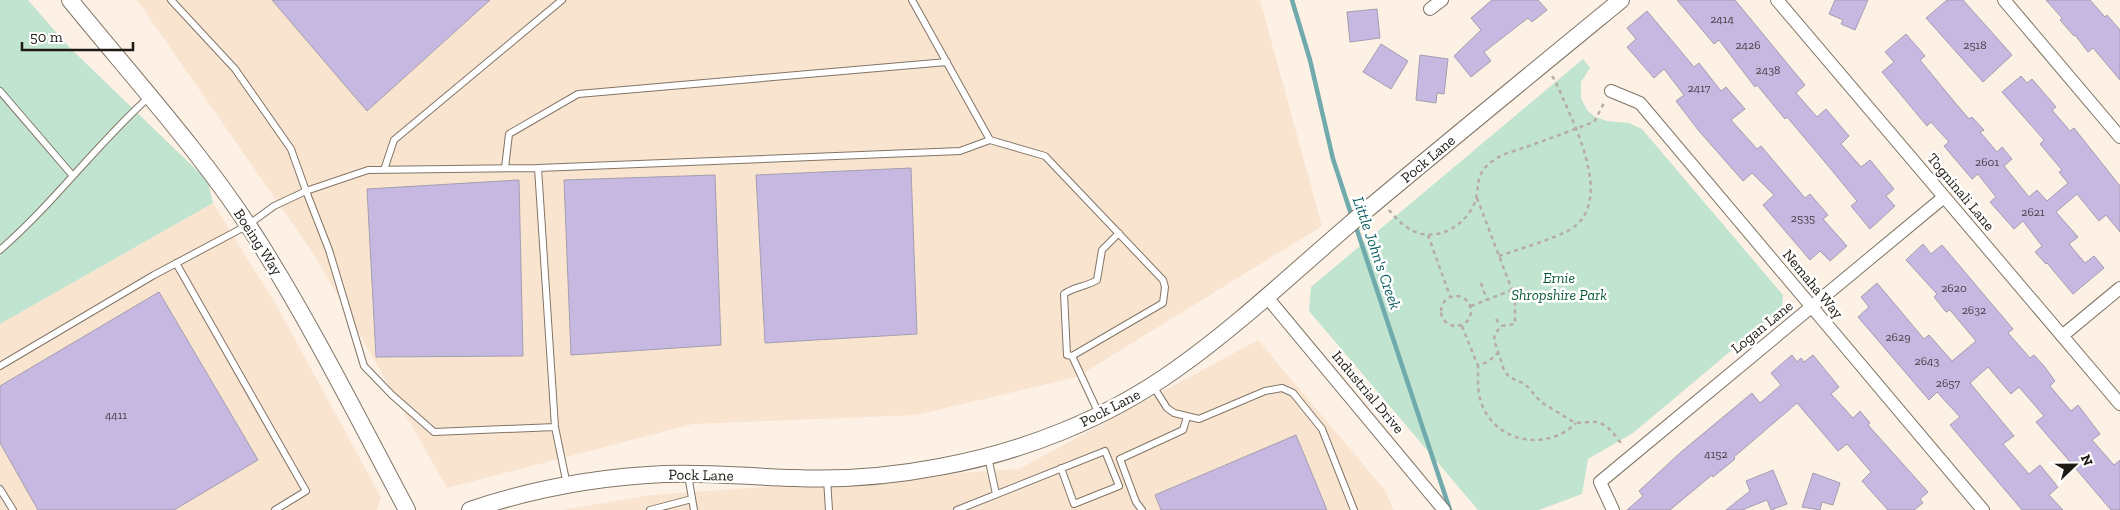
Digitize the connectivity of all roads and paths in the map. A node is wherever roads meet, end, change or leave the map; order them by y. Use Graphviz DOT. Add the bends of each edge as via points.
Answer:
graph roads {
  1 [pos="70,0"];
  2 [pos="171,0"];
  3 [pos="562,0"];
  4 [pos="912,0"];
  5 [pos="1442,0"];
  6 [pos="1620,0"];
  7 [pos="1778,0"];
  8 [pos="2004,0"];
  9 [pos="1430,9"];
  10 [pos="947,62"];
  11 [pos="1542,65"];
  12 [pos="0,91"];
  13 [pos="1611,91"];
  14 [pos="149,97"];
  15 [pos="1575,129"];
  16 [pos="2120,137"];
  17 [pos="990,140"];
  18 [pos="505,168"];
  19 [pos="538,168"];
  20 [pos="384,170"];
  21 [pos="73,176"];
  22 [pos="306,191"];
  23 [pos="1477,197"];
  24 [pos="1944,197"];
  25 [pos="1376,203"];
  26 [pos="248,225"];
  27 [pos="1118,233"];
  28 [pos="1428,235"];
  29 [pos="0,250"];
  30 [pos="1499,256"];
  31 [pos="176,263"];
  32 [pos="1481,283"];
  33 [pos="2120,288"];
  34 [pos="1512,290"];
  35 [pos="1266,296"];
  36 [pos="1450,296"];
  37 [pos="1487,300"];
  38 [pos="1471,306"];
  39 [pos="1812,308"];
  40 [pos="1496,319"];
  41 [pos="1462,326"];
  42 [pos="1501,326"];
  43 [pos="2062,336"];
  44 [pos="1499,352"];
  45 [pos="1072,356"];
  46 [pos="0,366"];
  47 [pos="1478,366"];
  48 [pos="1152,385"];
  49 [pos="2120,404"];
  50 [pos="1100,414"];
  51 [pos="1187,417"];
  52 [pos="1576,423"];
  53 [pos="555,427"];
  54 [pos="988,456"];
  55 [pos="1631,456"];
  56 [pos="1061,468"];
  57 [pos="688,474"];
  58 [pos="827,478"];
  59 [pos="567,485"];
  60 [pos="0,489"];
  61 [pos="996,494"];
  62 [pos="692,499"];
  63 [pos="13,510"];
  64 [pos="274,510"];
  65 [pos="407,510"];
  66 [pos="470,510"];
  67 [pos="650,510"];
  68 [pos="694,510"];
  69 [pos="829,510"];
  70 [pos="957,510"];
  71 [pos="1142,510"];
  72 [pos="1354,510"];
  73 [pos="1444,510"];
  74 [pos="1613,510"];
  75 [pos="1983,510"];
  1 -- 14 [label="street, Boeing Way"];
  2 -- 22 [label="lane" via="235,69 291,149"];
  3 -- 20 [label="lane" via="394,140"];
  4 -- 10 [label="lane"];
  5 -- 9 [label="street"];
  6 -- 11 [label="street, Pock Lane"];
  7 -- 24 [label="street, Togninali Lane"];
  8 -- 16 [label="street"];
  10 -- 17 [label="lane"];
  10 -- 18 [label="lane" via="578,94 509,134"];
  11 -- 15 [label="path" via="1555,80"];
  11 -- 25 [label="street, Pock Lane"];
  12 -- 21 [label="lane"];
  13 -- 15 [label="path" via="1594,122"];
  13 -- 39 [label="street, Nemaha Way" via="1640,103"];
  14 -- 21 [label="lane"];
  14 -- 26 [label="street, Boeing Way" via="196,153"];
  15 -- 23 [label="path" via="1498,157 1482,170"];
  15 -- 30 [label="path" via="1591,175 1592,197 1585,214 1572,228"];
  17 -- 19 [label="lane" via="960,151"];
  17 -- 27 [label="lane" via="1045,156"];
  18 -- 19 [label="lane"];
  18 -- 20 [label="lane"];
  19 -- 53 [label="lane"];
  20 -- 22 [label="lane" via="368,170"];
  21 -- 29 [label="lane" via="30,224"];
  22 -- 26 [label="lane" via="274,206"];
  22 -- 53 [label="lane" via="329,250 364,366 392,394 434,432"];
  23 -- 28 [label="path" via="1464,220 1447,233"];
  23 -- 30 [label="path"];
  24 -- 39 [label="street, Logan Lane"];
  24 -- 43 [label="street, Togninali Lane"];
  25 -- 28 [label="path" via="1409,229"];
  25 -- 35 [label="street, Pock Lane"];
  26 -- 31 [label="lane"];
  26 -- 65 [label="street, Boeing Way" via="292,296"];
  27 -- 45 [label="lane" via="1102,250 1097,280 1089,285 1073,287 1064,294 1066,351"];
  27 -- 45 [label="lane" via="1163,280 1163,303"];
  28 -- 36 [label="path"];
  30 -- 34 [label="path"];
  31 -- 46 [label="lane"];
  31 -- 64 [label="lane" via="306,491"];
  32 -- 37 [label="path"];
  33 -- 43 [label="street"];
  34 -- 37 [label="path"];
  34 -- 42 [label="path" via="1515,324"];
  35 -- 48 [label="street, Pock Lane" via="1211,344"];
  35 -- 73 [label="street, Industrial Drive"];
  36 -- 38 [label="path" via="1466,299"];
  36 -- 41 [label="path" via="1444,301 1442,317 1446,323"];
  37 -- 38 [label="path"];
  38 -- 41 [label="path" via="1468,321"];
  39 -- 55 [label="street, Logan Lane"];
  39 -- 75 [label="street, Nemaha Way"];
  40 -- 42 [label="path"];
  41 -- 47 [label="path"];
  42 -- 44 [label="path" via="1494,340"];
  43 -- 49 [label="street, Togninali Lane"];
  44 -- 47 [label="path"];
  44 -- 52 [label="path" via="1509,377 1525,384 1541,402"];
  45 -- 50 [label="lane"];
  47 -- 52 [label="path" via="1482,406 1491,420 1506,433 1533,442 1555,438"];
  48 -- 50 [label="street, Pock Lane"];
  48 -- 51 [label="lane" via="1167,408"];
  50 -- 54 [label="street, Pock Lane"];
  51 -- 71 [label="lane" via="1183,430 1120,459"];
  51 -- 72 [label="lane" via="1198,419 1265,391 1282,388 1293,393 1322,429"];
  52 -- 55 [label="path" via="1597,422 1608,428"];
  53 -- 59 [label="lane"];
  54 -- 58 [label="street, Pock Lane" via="941,467"];
  54 -- 61 [label="lane"];
  55 -- 74 [label="street, Logan Lane" via="1600,482"];
  56 -- 56 [label="lane" via="1105,451 1119,486 1074,504"];
  56 -- 61 [label="lane"];
  57 -- 58 [label="street, Pock Lane"];
  57 -- 59 [label="street, Pock Lane" via="615,478"];
  57 -- 62 [label="lane"];
  58 -- 69 [label="lane"];
  59 -- 66 [label="street, Pock Lane"];
  60 -- 63 [label="lane"];
  61 -- 70 [label="lane"];
  62 -- 67 [label="lane"];
  62 -- 68 [label="lane"];
}
